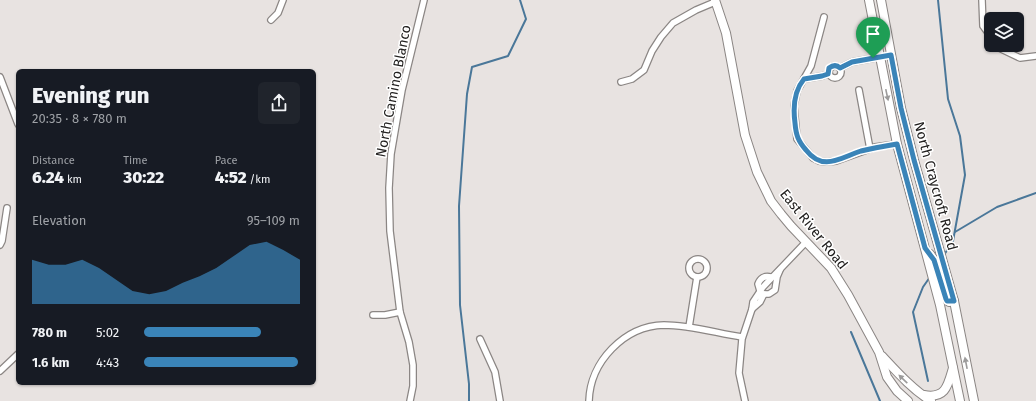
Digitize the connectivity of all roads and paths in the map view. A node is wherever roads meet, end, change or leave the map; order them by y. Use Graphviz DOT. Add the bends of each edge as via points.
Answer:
graph roads {
  1 [pos="283,0"];
  2 [pos="424,0"];
  3 [pos="869,0"];
  4 [pos="881,0"];
  5 [pos="982,0"];
  6 [pos="715,1"];
  7 [pos="824,17"];
  8 [pos="272,20"];
  9 [pos="984,27"];
  10 [pos="1007,52"];
  11 [pos="891,55"];
  12 [pos="1036,56"];
  13 [pos="880,57"];
  14 [pos="840,68"];
  15 [pos="828,74"];
  16 [pos="0,77"];
  17 [pos="804,79"];
  18 [pos="621,82"];
  19 [pos="860,90"];
  20 [pos="16,118"];
  21 [pos="897,144"];
  22 [pos="870,149"];
  23 [pos="908,185"];
  24 [pos="6,208"];
  25 [pos="932,224"];
  26 [pos="806,242"];
  27 [pos="0,245"];
  28 [pos="932,263"];
  29 [pos="780,270"];
  30 [pos="697,277"];
  31 [pos="762,292"];
  32 [pos="954,301"];
  33 [pos="400,312"];
  34 [pos="374,315"];
  35 [pos="690,327"];
  36 [pos="742,337"];
  37 [pos="480,339"];
  38 [pos="879,352"];
  39 [pos="16,356"];
  40 [pos="953,366"];
  41 [pos="0,371"];
  42 [pos="921,395"];
  43 [pos="410,401"];
  44 [pos="500,401"];
  45 [pos="589,401"];
  46 [pos="745,401"];
  47 [pos="908,401"];
  48 [pos="931,401"];
  49 [pos="960,401"];
  50 [pos="974,401"];
  1 -- 8 [label="street"];
  2 -- 33 [label="street, North Camino Blanco" via="402,90 391,154 390,231"];
  3 -- 13 [label="main road, North Craycroft Road"];
  4 -- 11 [label="main road, North Craycroft Road"];
  5 -- 9 [label="street"];
  6 -- 18 [label="street" via="673,23 652,51 644,70 632,79"];
  6 -- 26 [label="main road, East River Road" via="726,33 745,135 757,172 771,201"];
  7 -- 17 [label="street" via="811,66"];
  10 -- 12 [label="street" via="1020,58"];
  11 -- 13 [label="street"];
  11 -- 25 [label="main road, North Craycroft Road" via="903,116"];
  13 -- 14 [label="street" via="852,62"];
  13 -- 21 [label="main road, North Craycroft Road, one-way"];
  14 -- 15 [label="street" via="833,66 829,68"];
  14 -- 15 [label="street" via="838,78 831,78"];
  15 -- 17 [label="street"];
  16 -- 20 [label="street"];
  17 -- 22 [label="street" via="797,91 794,106 795,122 797,138 813,158 819,161 836,161"];
  19 -- 22 [label="street"];
  21 -- 22 [label="street"];
  21 -- 23 [label="main road, North Craycroft Road"];
  23 -- 25 [label="main road" via="914,186 922,210"];
  23 -- 28 [label="main road, North Craycroft Road" via="925,248"];
  24 -- 27 [label="street"];
  25 -- 32 [label="main road, North Craycroft Road"];
  26 -- 29 [label="street"];
  26 -- 38 [label="main road, East River Road" via="831,268"];
  28 -- 32 [label="main road" via="940,278 946,299 949,302"];
  28 -- 40 [label="main road, North Craycroft Road"];
  29 -- 31 [label="street" via="775,290 769,294"];
  29 -- 31 [label="street" via="760,280 758,284"];
  30 -- 35 [label="street"];
  31 -- 36 [label="street" via="760,302 752,308"];
  50 -- 32 [label="main road, North Craycroft Road, one-way"];
  33 -- 34 [label="street"];
  33 -- 43 [label="street, North Camino Blanco" via="413,365"];
  35 -- 36 [label="street"];
  35 -- 45 [label="street" via="650,327 615,345 605,355 595,375"];
  36 -- 46 [label="street" via="739,373"];
  37 -- 44 [label="street" via="495,372"];
  42 -- 38 [label="main road, East River Road, one-way"];
  38 -- 47 [label="main road, East River Road" via="887,377"];
  39 -- 41 [label="street"];
  40 -- 42 [label="main road" via="946,390 938,395"];
  40 -- 49 [label="main road, North Craycroft Road"];
  42 -- 48 [label="main road, East River Road"];
}
